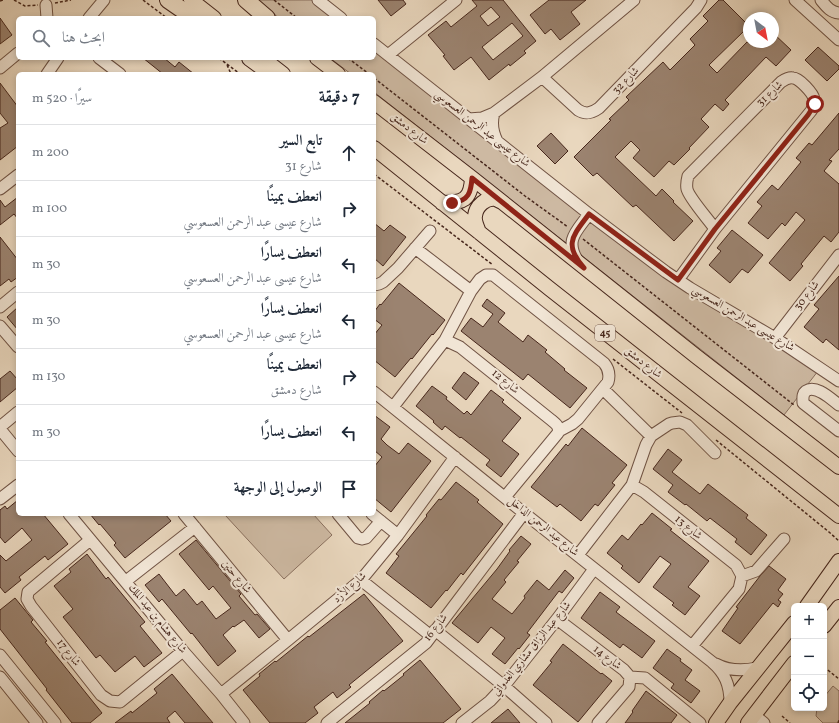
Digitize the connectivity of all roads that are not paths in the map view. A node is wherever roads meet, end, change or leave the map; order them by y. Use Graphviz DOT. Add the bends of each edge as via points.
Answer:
graph roads {
  1 [pos="104,0"];
  2 [pos="168,0"];
  3 [pos="191,0"];
  4 [pos="239,0"];
  5 [pos="246,0"];
  6 [pos="318,0"];
  7 [pos="456,0"];
  8 [pos="634,0"];
  9 [pos="701,0"];
  10 [pos="795,0"];
  11 [pos="821,0"];
  12 [pos="46,5"];
  13 [pos="839,13"];
  14 [pos="47,16"];
  15 [pos="92,16"];
  16 [pos="191,16"];
  17 [pos="211,16"];
  18 [pos="263,16"];
  19 [pos="264,16"];
  20 [pos="338,16"];
  21 [pos="839,40"];
  22 [pos="376,46"];
  23 [pos="16,55"];
  24 [pos="388,55"];
  25 [pos="57,60"];
  26 [pos="102,60"];
  27 [pos="253,60"];
  28 [pos="266,60"];
  29 [pos="320,60"];
  30 [pos="0,68"];
  31 [pos="48,72"];
  32 [pos="117,72"];
  33 [pos="269,72"];
  34 [pos="280,72"];
  35 [pos="335,72"];
  36 [pos="542,77"];
  37 [pos="376,104"];
  38 [pos="494,113"];
  39 [pos="469,118"];
  40 [pos="497,141"];
  41 [pos="376,150"];
  42 [pos="16,176"];
  43 [pos="472,178"];
  44 [pos="1,187"];
  45 [pos="502,202"];
  46 [pos="442,203"];
  47 [pos="589,214"];
  48 [pos="715,229"];
  49 [pos="430,231"];
  50 [pos="479,232"];
  51 [pos="415,248"];
  52 [pos="839,255"];
  53 [pos="584,268"];
  54 [pos="678,280"];
  55 [pos="376,285"];
  56 [pos="471,291"];
  57 [pos="16,294"];
  58 [pos="0,307"];
  59 [pos="0,326"];
  60 [pos="775,338"];
  61 [pos="446,340"];
  62 [pos="16,345"];
  63 [pos="837,379"];
  64 [pos="603,389"];
  65 [pos="823,393"];
  66 [pos="376,394"];
  67 [pos="839,405"];
  68 [pos="393,407"];
  69 [pos="16,414"];
  70 [pos="0,428"];
  71 [pos="559,430"];
  72 [pos="839,431"];
  73 [pos="651,436"];
  74 [pos="16,448"];
  75 [pos="715,453"];
  76 [pos="455,457"];
  77 [pos="839,467"];
  78 [pos="632,484"];
  79 [pos="16,487"];
  80 [pos="505,497"];
  81 [pos="0,499"];
  82 [pos="524,513"];
  83 [pos="71,516"];
  84 [pos="186,516"];
  85 [pos="340,516"];
  86 [pos="376,517"];
  87 [pos="837,517"];
  88 [pos="195,527"];
  89 [pos="398,535"];
  90 [pos="784,539"];
  91 [pos="90,540"];
  92 [pos="578,555"];
  93 [pos="839,561"];
  94 [pos="594,569"];
  95 [pos="742,576"];
  96 [pos="361,580"];
  97 [pos="126,581"];
  98 [pos="809,603"];
  99 [pos="839,607"];
  100 [pos="557,619"];
  101 [pos="827,621"];
  102 [pos="791,627"];
  103 [pos="433,633"];
  104 [pos="288,640"];
  105 [pos="692,646"];
  106 [pos="183,651"];
  107 [pos="0,655"];
  108 [pos="712,662"];
  109 [pos="791,667"];
  110 [pos="757,668"];
  111 [pos="630,677"];
  112 [pos="0,678"];
  113 [pos="504,686"];
  114 [pos="221,694"];
  115 [pos="730,703"];
  116 [pos="755,720"];
  117 [pos="35,722"];
  118 [pos="241,722"];
  119 [pos="55,723"];
  120 [pos="327,723"];
  121 [pos="462,723"];
  122 [pos="546,723"];
  123 [pos="598,723"];
  124 [pos="700,723"];
  125 [pos="716,723"];
  1 -- 15 [label="street"];
  2 -- 16 [label="highway"];
  3 -- 17 [label="main road"];
  4 -- 18 [label="main road"];
  5 -- 19 [label="highway"];
  6 -- 20 [label="street"];
  7 -- 24 [label="street"];
  8 -- 36 [label="street"];
  9 -- 36 [label="street, شارع 32" via="595,111 585,113 578,110"];
  10 -- 21 [label="street"];
  11 -- 13 [label="street" via="830,10"];
  12 -- 14 [label="street"];
  22 -- 24 [label="street, شارع عيسى عبد الرحمن العسعوسي"];
  23 -- 30 [label="street"];
  24 -- 39 [label="street, شارع عيسى عبد الرحمن العسعوسي"];
  25 -- 31 [label="street"];
  26 -- 32 [label="street"];
  27 -- 33 [label="highway"];
  28 -- 34 [label="main road"];
  29 -- 35 [label="main road"];
  36 -- 38 [label="street"];
  37 -- 43 [label="main road, شارع دمشق"];
  38 -- 39 [label="street" via="482,118"];
  38 -- 40 [label="street" via="492,127"];
  39 -- 40 [label="street, شارع عيسى عبد الرحمن العسعوسي"];
  40 -- 47 [label="street, شارع عيسى عبد الرحمن العسعوسي"];
  41 -- 46 [label="main road, شارع دمشق / 45"];
  42 -- 44 [label="street"];
  43 -- 45 [label="main road, شارع دمشق"];
  43 -- 46 [label="main road" via="471,190 466,198 457,202"];
  45 -- 50 [label="main road" via="491,199 478,207 475,220"];
  45 -- 53 [label="main road, شارع دمشق"];
  46 -- 50 [label="main road, شارع دمشق / 45"];
  47 -- 53 [label="street" via="572,242 577,260"];
  47 -- 54 [label="street, شارع عيسى عبد الرحمن العسعوسي"];
  48 -- 48 [label="street, شارع 31" via="813,108 813,96 798,80 789,78 778,84 688,176 687,184 691,197"];
  48 -- 54 [label="street, شارع 31"];
  49 -- 51 [label="street"];
  50 -- 87 [label="main road, شارع دمشق / 45"];
  51 -- 55 [label="street" via="398,268"];
  51 -- 56 [label="street"];
  52 -- 60 [label="street, شارع 30"];
  53 -- 77 [label="main road, شارع دمشق"];
  54 -- 60 [label="street, شارع عيسى عبد الرحمن العسعوسي"];
  56 -- 61 [label="street"];
  56 -- 64 [label="street" via="483,276 493,275 604,363 610,374"];
  57 -- 58 [label="street"];
  59 -- 62 [label="street"];
  60 -- 63 [label="street, شارع عيسى عبد الرحمن العسعوسي"];
  61 -- 68 [label="street"];
  61 -- 71 [label="street, شارع 12" via="460,347 556,424"];
  63 -- 65 [label="street"];
  64 -- 71 [label="street" via="578,419"];
  64 -- 73 [label="street"];
  65 -- 67 [label="street"];
  65 -- 72 [label="street" via="810,389 804,393 803,403"];
  66 -- 68 [label="street, شارع عبد الرحمن الداخل"];
  68 -- 76 [label="street, شارع عبد الرحمن الداخل"];
  69 -- 70 [label="street"];
  70 -- 74 [label="street"];
  71 -- 80 [label="street"];
  73 -- 75 [label="street" via="668,424 680,422 687,425"];
  73 -- 78 [label="street"];
  76 -- 80 [label="street, شارع عبد الرحمن الداخل"];
  76 -- 89 [label="street, شارع الأزد"];
  78 -- 92 [label="street"];
  78 -- 95 [label="street, شارع 13" via="736,565"];
  79 -- 81 [label="street"];
  80 -- 82 [label="street, شارع عبد الرحمن الداخل"];
  82 -- 92 [label="street, شارع عبد الرحمن الداخل"];
  82 -- 103 [label="street, شارع 16"];
  83 -- 91 [label="street, شارع هشام بن عبد الملك"];
  84 -- 88 [label="street, شارع حنين"];
  85 -- 86 [label="street" via="358,538 362,539 366,538"];
  86 -- 89 [label="street"];
  88 -- 97 [label="street"];
  88 -- 104 [label="street, شارع حنين"];
  89 -- 96 [label="street, شارع الأزد"];
  90 -- 95 [label="street" via="756,571"];
  91 -- 97 [label="street, شارع هشام بن عبد الملك"];
  91 -- 106 [label="street, شارع 17" via="28,592 27,599 101,695 110,702 120,702"];
  92 -- 94 [label="street, شارع عبد الرحمن الداخل"];
  93 -- 98 [label="main road"];
  94 -- 100 [label="street, شارع عبد الرزاق مشاري العدواني"];
  94 -- 105 [label="street, شارع عبد الرحمن الداخل"];
  95 -- 105 [label="street" via="738,589"];
  96 -- 103 [label="street"];
  96 -- 104 [label="street, شارع الأزد"];
  97 -- 106 [label="street, شارع هشام بن عبد الملك"];
  99 -- 101 [label="main road"];
  100 -- 111 [label="street, شارع 14"];
  100 -- 113 [label="street, شارع عبد الرزاق مشاري العدواني"];
  102 -- 110 [label="main road"];
  103 -- 113 [label="street"];
  103 -- 120 [label="street, شارع 16" via="426,643"];
  104 -- 114 [label="street, شارع الأزد"];
  105 -- 108 [label="street, شارع عبد الرحمن الداخل"];
  106 -- 114 [label="street, شارع هشام بن عبد الملك"];
  107 -- 119 [label="street"];
  108 -- 110 [label="street, شارع عبد الرحمن الداخل" via="734,670"];
  108 -- 115 [label="street, شارع عبد الرحمن الداخل" via="727,680"];
  109 -- 116 [label="main road"];
  110 -- 115 [label="main road"];
  111 -- 123 [label="street, شارع 14" via="628,687"];
  111 -- 124 [label="street" via="645,678"];
  112 -- 117 [label="street"];
  113 -- 121 [label="street, شارع عبد الرزاق مشاري العدواني" via="490,701"];
  113 -- 122 [label="street"];
  114 -- 118 [label="street, شارع هشام بن عبد الملك"];
  115 -- 125 [label="main road"];
}
